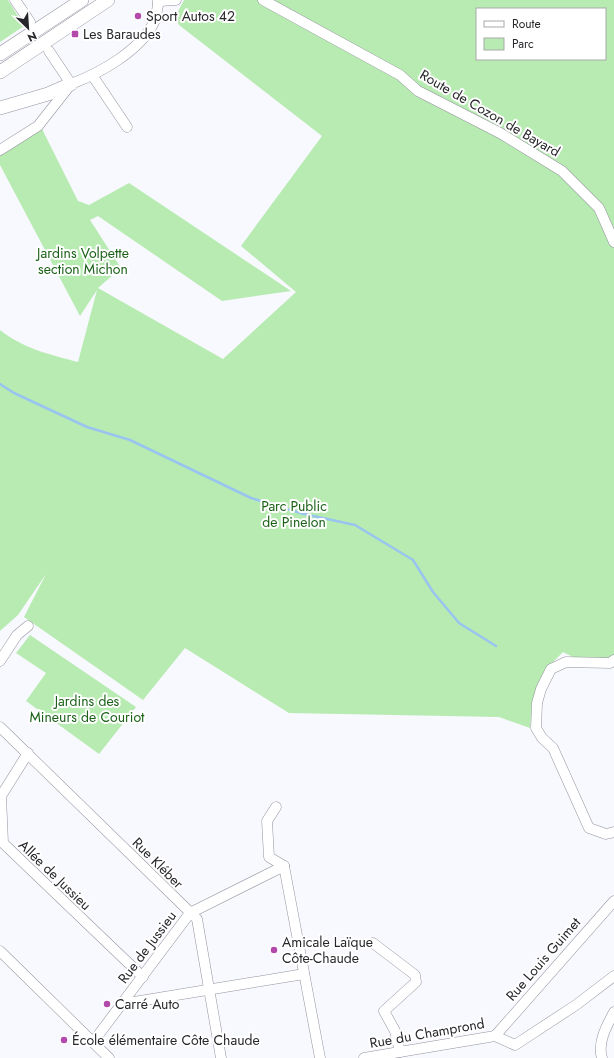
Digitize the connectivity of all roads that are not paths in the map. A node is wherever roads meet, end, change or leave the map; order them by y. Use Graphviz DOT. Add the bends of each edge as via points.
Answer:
graph roads {
  1 [pos="15,0"];
  2 [pos="82,0"];
  3 [pos="108,0"];
  4 [pos="159,0"];
  5 [pos="176,0"];
  6 [pos="263,0"];
  7 [pos="30,22"];
  8 [pos="49,51"];
  9 [pos="0,54"];
  10 [pos="0,72"];
  11 [pos="92,76"];
  12 [pos="71,84"];
  13 [pos="0,108"];
  14 [pos="127,127"];
  15 [pos="0,150"];
  16 [pos="614,242"];
  17 [pos="28,626"];
  18 [pos="614,660"];
  19 [pos="0,661"];
  20 [pos="0,727"];
  21 [pos="28,753"];
  22 [pos="276,807"];
  23 [pos="614,832"];
  24 [pos="284,866"];
  25 [pos="614,901"];
  26 [pos="190,914"];
  27 [pos="374,943"];
  28 [pos="0,951"];
  29 [pos="304,974"];
  30 [pos="614,976"];
  31 [pos="142,978"];
  32 [pos="209,990"];
  33 [pos="122,1004"];
  34 [pos="614,1012"];
  35 [pos="494,1036"];
  36 [pos="93,1042"];
  37 [pos="400,1052"];
  38 [pos="109,1058"];
  39 [pos="221,1058"];
  40 [pos="320,1058"];
  41 [pos="364,1058"];
  42 [pos="602,1058"];
  1 -- 7 [label="street"];
  2 -- 9 [label="main road"];
  3 -- 10 [label="main road"];
  4 -- 5 [label="street"];
  4 -- 11 [label="street" via="155,21 141,41"];
  6 -- 16 [label="street, Route de Cozon de Bayard" via="400,75 418,91 500,133 562,172 599,208"];
  8 -- 12 [label="street"];
  11 -- 12 [label="street"];
  11 -- 14 [label="street"];
  12 -- 13 [label="main road" via="48,94"];
  12 -- 15 [label="street" via="38,126"];
  17 -- 19 [label="street" via="17,635"];
  18 -- 23 [label="street" via="610,663 566,662 551,669 541,688 536,720 536,728 552,748 588,828 606,834"];
  20 -- 21 [label="street, Rue Kléber"];
  21 -- 26 [label="street, Rue Kléber"];
  21 -- 31 [label="street, Allée de Jussieu" via="1,796 3,843"];
  22 -- 24 [label="street" via="267,821 269,857"];
  24 -- 26 [label="street, Rue de Jussieu"];
  24 -- 29 [label="street"];
  25 -- 35 [label="street, Rue Louis Guimet"];
  26 -- 31 [label="street, Rue de Jussieu"];
  26 -- 32 [label="street, Rue Kléber" via="197,919"];
  27 -- 37 [label="street" via="415,975 416,982 384,1011 395,1030"];
  28 -- 36 [label="street"];
  29 -- 32 [label="street"];
  29 -- 40 [label="street"];
  30 -- 35 [label="street" via="576,1005 515,1045"];
  31 -- 33 [label="street, Rue de Jussieu"];
  32 -- 33 [label="street"];
  32 -- 39 [label="street, Rue Kléber"];
  33 -- 36 [label="street, Rue de Jussieu"];
  34 -- 42 [label="street" via="602,1039"];
  35 -- 37 [label="street, Rue du Champrond"];
  36 -- 38 [label="street"];
  37 -- 41 [label="street, Rue du Champrond"];
}
